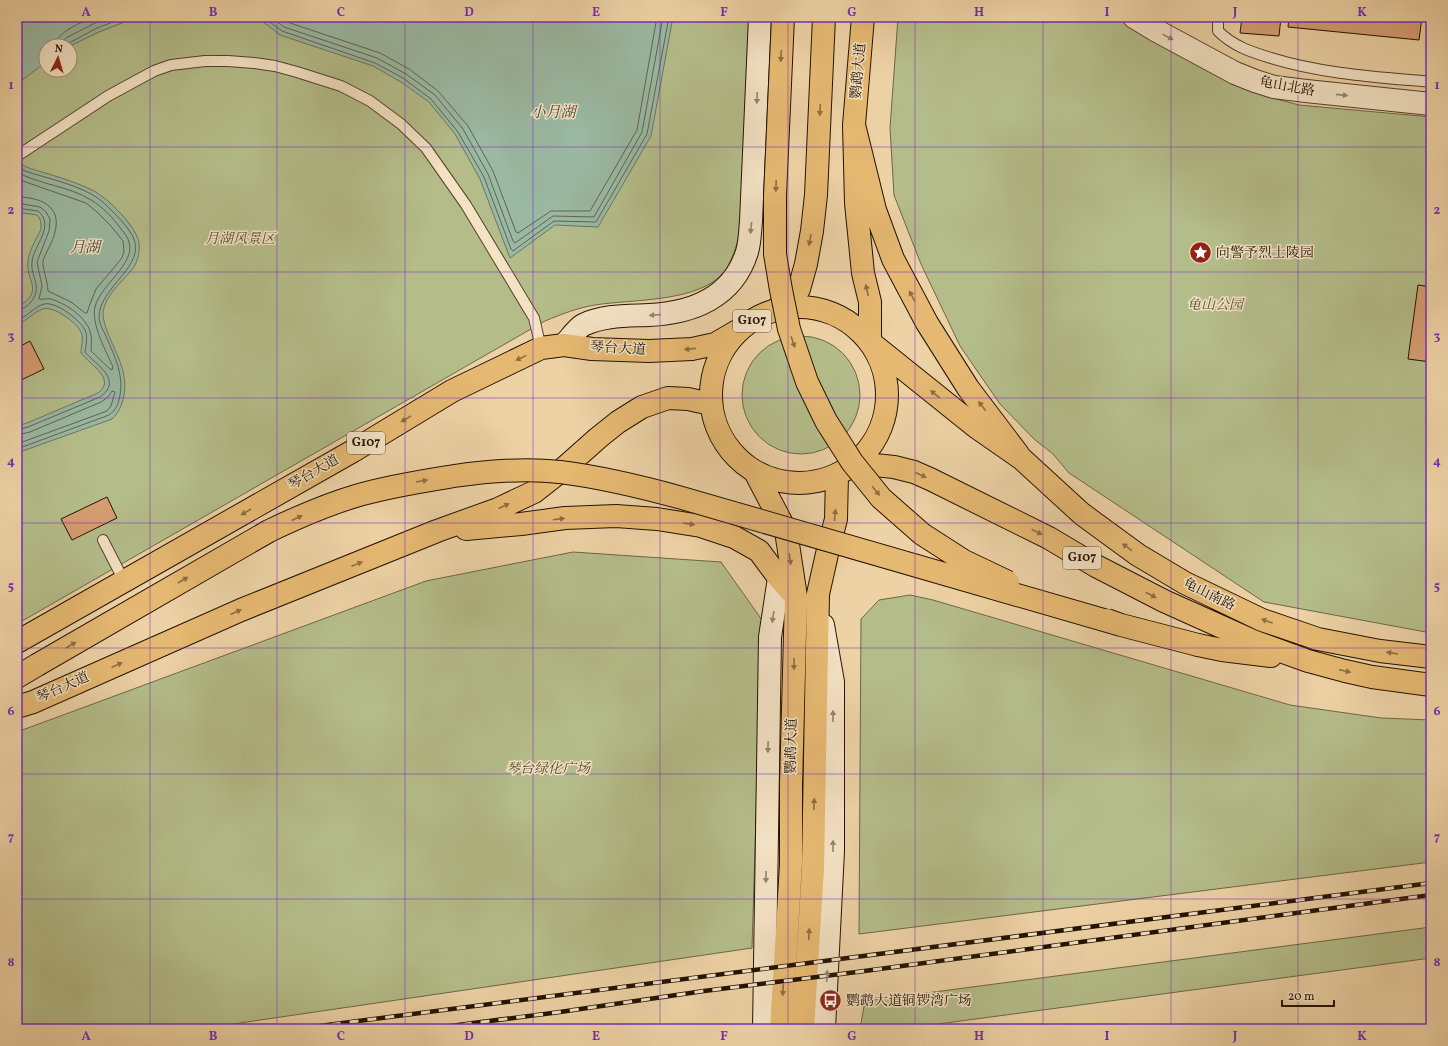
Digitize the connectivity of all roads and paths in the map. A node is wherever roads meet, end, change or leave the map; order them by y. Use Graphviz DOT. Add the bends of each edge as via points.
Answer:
graph roads {
  1 [pos="760,17"];
  2 [pos="783,17"];
  3 [pos="824,17"];
  4 [pos="863,17"];
  5 [pos="1134,17"];
  6 [pos="1218,17"];
  7 [pos="1431,82"];
  8 [pos="1431,104"];
  9 [pos="854,125"];
  10 [pos="20,154"];
  11 [pos="777,309"];
  12 [pos="739,330"];
  13 [pos="870,342"];
  14 [pos="564,345"];
  15 [pos="541,348"];
  16 [pos="711,407"];
  17 [pos="1022,459"];
  18 [pos="855,463"];
  19 [pos="755,472"];
  20 [pos="837,475"];
  21 [pos="437,531"];
  22 [pos="103,540"];
  23 [pos="779,578"];
  24 [pos="124,582"];
  25 [pos="818,594"];
  26 [pos="796,597"];
  27 [pos="1121,625"];
  28 [pos="17,642"];
  29 [pos="1431,658"];
  30 [pos="1308,662"];
  31 [pos="17,676"];
  32 [pos="1431,685"];
  33 [pos="17,707"];
  34 [pos="764,1019"];
  35 [pos="754,1029"];
  36 [pos="781,1029"];
  37 [pos="803,1029"];
  38 [pos="824,1029"];
  1 -- 14 [label="main road, one-way" via="751,221 747,250 735,277 724,289 699,306 682,311 620,316 592,322 581,326"];
  2 -- 27 [label="main road, one-way, bridge" via="775,254 789,328 807,382 826,421 852,462 881,498 922,534 964,561 1026,590"];
  3 -- 11 [label="main road, one-way" via="816,195 806,264 799,289"];
  4 -- 9 [label="main road, 鹦鹉大道"];
  5 -- 8 [label="main road, 龟山北路, one-way" via="1255,82 1274,87"];
  6 -- 7 [label="lane" via="1218,31 1236,46 1291,64 1320,70"];
  13 -- 9 [label="main road, one-way" via="870,302 863,273 856,203"];
  17 -- 9 [label="main road, one-way" via="968,388 927,323 893,259 875,210"];
  10 -- 15 [label="lane" via="108,96 148,74 171,65 228,61 275,66 341,86 370,101 401,124 426,148 466,205 534,318"];
  11 -- 12 [label="main road, G107" via="757,317"];
  11 -- 13 [label="main road, G107" via="803,306 829,312 852,324"];
  12 -- 14 [label="main road, 琴台大道 / G107, one-way" via="715,344 692,349 649,351 592,349"];
  12 -- 16 [label="main road, G107" via="721,352 712,379"];
  17 -- 13 [label="main road, G107, one-way" via="976,427"];
  13 -- 18 [label="main road, G107" via="883,366 888,392 884,419 873,443"];
  14 -- 15 [label="main road, 琴台大道 / G107"];
  15 -- 24 [label="main road, 琴台大道 / G107, one-way" via="452,391 353,451"];
  16 -- 19 [label="main road, G107" via="716,427 725,445 738,460"];
  21 -- 16 [label="main road, 琴台大道, one-way" via="498,509 534,492 618,422 642,407 668,398 688,399 711,404"];
  29 -- 17 [label="main road, 龟山南路 / G107, one-way" via="1318,638 1262,620 1185,584 1138,555 1082,514"];
  18 -- 20 [label="main road, G107"];
  18 -- 30 [label="main road, G107, one-way" via="894,466 914,472 1049,538 1164,602"];
  19 -- 20 [label="main road, G107" via="774,480 795,483 817,481"];
  19 -- 26 [label="main road, 鹦鹉大道, one-way" via="786,531"];
  25 -- 20 [label="main road, 鹦鹉大道, one-way" via="836,519"];
  21 -- 23 [label="main road, one-way" via="565,518 616,516 657,519 701,526 734,537 759,551"];
  33 -- 21 [label="main road, 琴台大道, one-way" via="241,610"];
  22 -- 24 [label="lane"];
  23 -- 26 [label="main road"];
  23 -- 34 [label="main road, one-way" via="770,637"];
  24 -- 28 [label="main road, 琴台大道 / G107"];
  37 -- 25 [label="main road, 鹦鹉大道, one-way" via="813,860"];
  38 -- 25 [label="main road, one-way" via="833,850 832,682"];
  26 -- 36 [label="main road, 鹦鹉大道, one-way" via="790,864"];
  27 -- 30 [label="main road, bridge" via="1222,650"];
  31 -- 27 [label="main road, one-way, bridge" via="269,531 305,514 360,495 400,485 482,472 559,472 615,481"];
  30 -- 32 [label="main road, G107, one-way" via="1372,677"];
  34 -- 35 [label="lane"];
}
